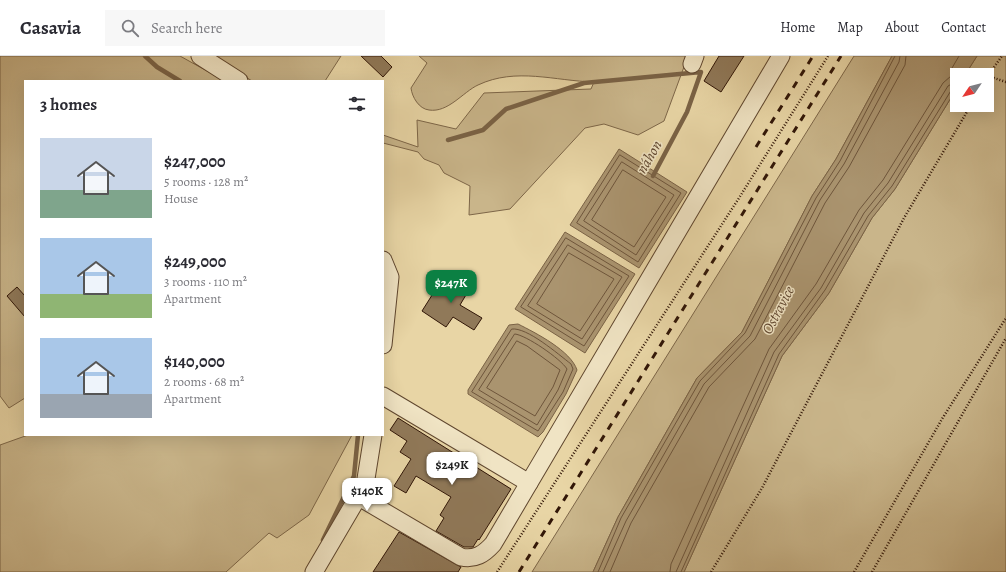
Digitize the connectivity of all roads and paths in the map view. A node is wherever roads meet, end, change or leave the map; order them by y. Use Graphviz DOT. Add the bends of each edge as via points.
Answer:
graph roads {
  1 [pos="200,56"];
  2 [pos="781,56"];
  3 [pos="828,56"];
  4 [pos="1002,56"];
  5 [pos="994,68"];
  6 [pos="994,78"];
  7 [pos="237,80"];
  8 [pos="1006,82"];
  9 [pos="967,112"];
  10 [pos="384,262"];
  11 [pos="1006,318"];
  12 [pos="384,335"];
  13 [pos="1006,338"];
  14 [pos="384,397"];
  15 [pos="373,436"];
  16 [pos="529,483"];
  17 [pos="359,497"];
  18 [pos="314,572"];
  19 [pos="497,572"];
  20 [pos="711,572"];
  21 [pos="854,572"];
  22 [pos="872,572"];
  1 -- 7 [label="street"];
  2 -- 16 [label="street"];
  3 -- 19 [label="path"];
  4 -- 5 [label="path"];
  6 -- 8 [label="path"];
  9 -- 20 [label="path" via="904,218 762,488"];
  10 -- 12 [label="street" via="390,277"];
  11 -- 21 [label="path" via="942,419"];
  13 -- 22 [label="path"];
  14 -- 16 [label="street"];
  15 -- 17 [label="street" via="368,472"];
  16 -- 17 [label="street" via="493,544 480,555 468,558 453,553"];
  17 -- 18 [label="street"];
}
